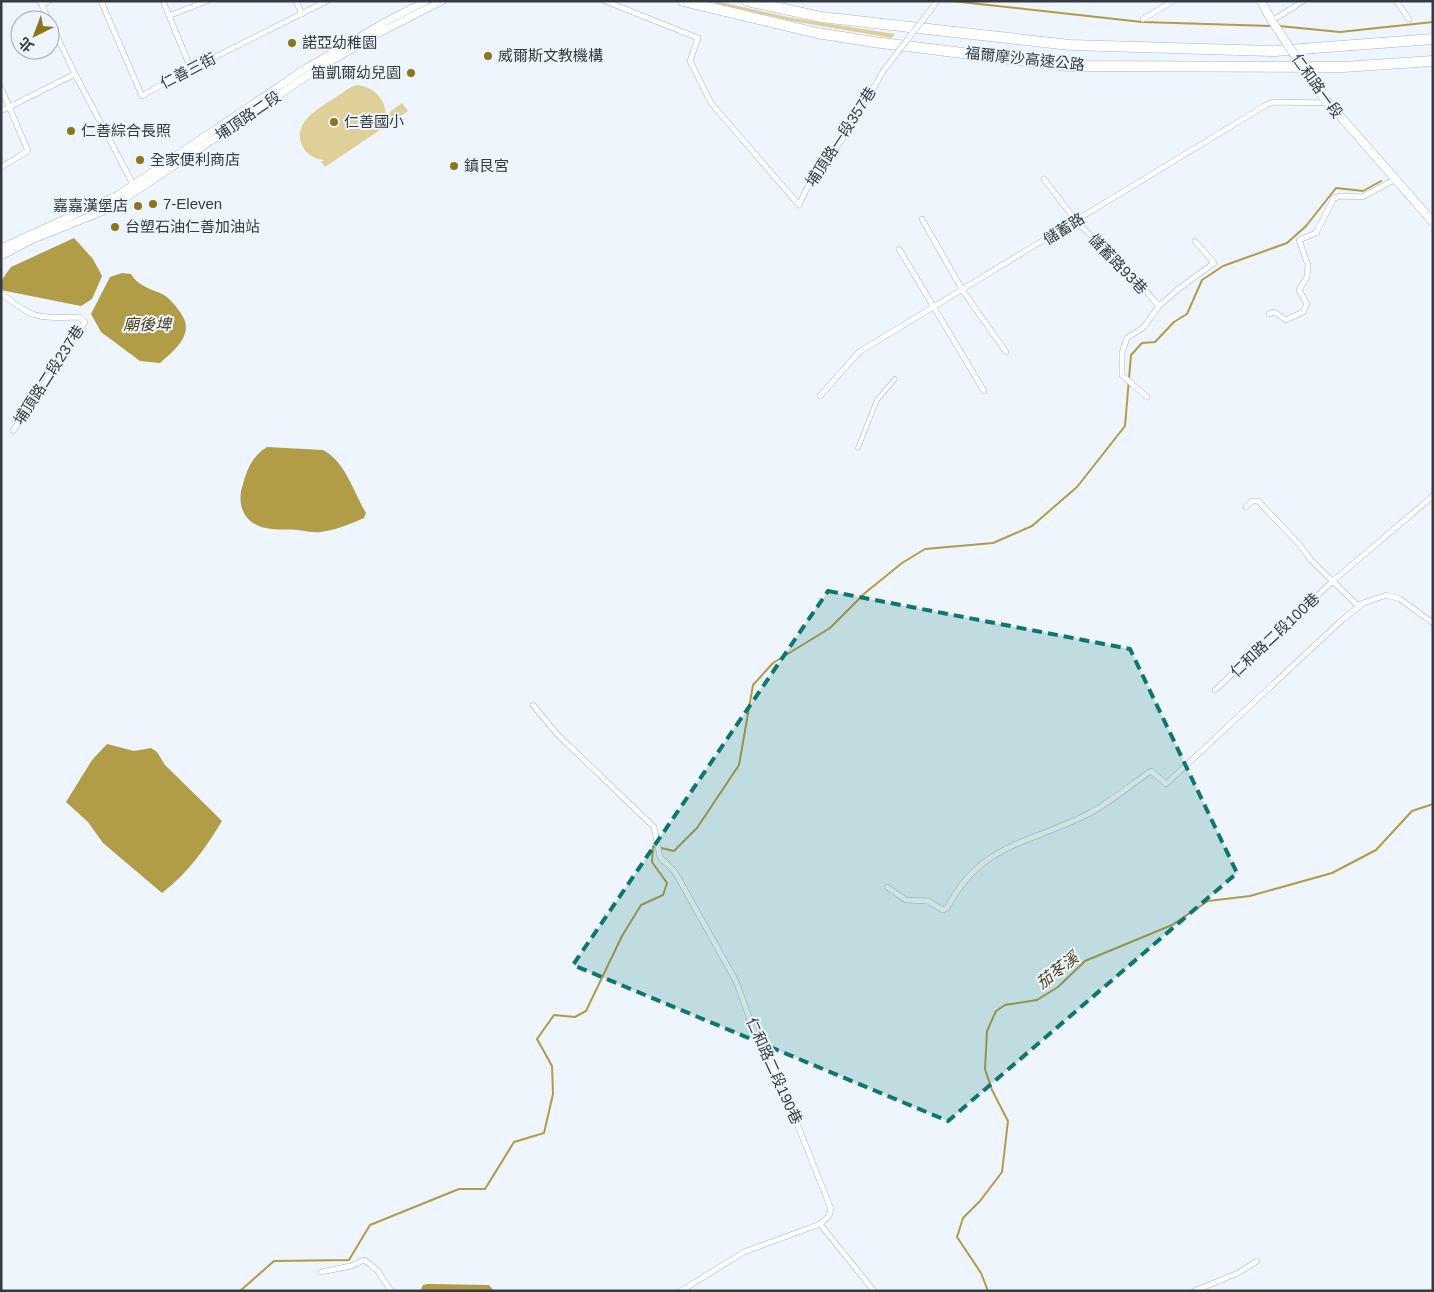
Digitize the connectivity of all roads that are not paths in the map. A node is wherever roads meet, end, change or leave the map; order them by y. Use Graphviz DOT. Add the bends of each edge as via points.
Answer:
graph roads {
  1 [pos="49,1"];
  2 [pos="102,1"];
  3 [pos="164,1"];
  4 [pos="207,1"];
  5 [pos="296,1"];
  6 [pos="327,1"];
  7 [pos="426,1"];
  8 [pos="442,1"];
  9 [pos="605,1"];
  10 [pos="683,1"];
  11 [pos="747,1"];
  12 [pos="937,1"];
  13 [pos="1173,1"];
  14 [pos="1261,1"];
  15 [pos="1303,1"];
  16 [pos="1396,1"];
  17 [pos="41,2"];
  18 [pos="706,4"];
  19 [pos="302,14"];
  20 [pos="171,15"];
  21 [pos="1143,19"];
  22 [pos="1408,19"];
  23 [pos="1272,21"];
  24 [pos="1433,39"];
  25 [pos="60,43"];
  26 [pos="1433,61"];
  27 [pos="191,69"];
  28 [pos="74,74"];
  29 [pos="1,88"];
  30 [pos="1326,102"];
  31 [pos="9,107"];
  32 [pos="1,111"];
  33 [pos="1,166"];
  34 [pos="1044,180"];
  35 [pos="1394,180"];
  36 [pos="135,187"];
  37 [pos="922,219"];
  38 [pos="1076,221"];
  39 [pos="1433,222"];
  40 [pos="1195,242"];
  41 [pos="1,248"];
  42 [pos="899,249"];
  43 [pos="1,256"];
  44 [pos="963,291"];
  45 [pos="1,293"];
  46 [pos="1159,306"];
  47 [pos="934,308"];
  48 [pos="1269,314"];
  49 [pos="1006,352"];
  50 [pos="895,379"];
  51 [pos="984,390"];
  52 [pos="820,396"];
  53 [pos="1146,397"];
  54 [pos="13,431"];
  55 [pos="858,448"];
  56 [pos="1433,496"];
  57 [pos="1246,507"];
  58 [pos="1334,580"];
  59 [pos="1362,604"];
  60 [pos="1433,623"];
  61 [pos="1215,690"];
  62 [pos="533,705"];
  63 [pos="887,887"];
  64 [pos="820,1224"];
  65 [pos="1257,1260"];
  66 [pos="321,1272"];
  67 [pos="391,1291"];
  68 [pos="681,1291"];
  69 [pos="874,1291"];
  70 [pos="1194,1291"];
  1 -- 17 [label="street"];
  2 -- 27 [label="street, 仁善三街" via="142,96"];
  3 -- 20 [label="street"];
  4 -- 20 [label="street"];
  5 -- 19 [label="street"];
  6 -- 19 [label="street, 仁善三街"];
  7 -- 36 [label="street, 埔頂路二段" via="306,68"];
  8 -- 36 [label="street, 埔頂路二段" via="319,68"];
  9 -- 12 [label="street, 埔頂路一段357巷, bridge" via="698,38 690,61 711,103 799,205 884,70"];
  10 -- 18 [label="highway, 福爾摩沙高速公路"];
  11 -- 24 [label="highway, 福爾摩沙高速公路" via="821,17 1070,45 1274,51"];
  13 -- 21 [label="street"];
  14 -- 23 [label="main road, 仁和路一段"];
  15 -- 23 [label="street"];
  16 -- 22 [label="street"];
  18 -- 26 [label="highway, 福爾摩沙高速公路" via="793,28 874,42 1067,66 1343,67"];
  19 -- 27 [label="street, 仁善三街"];
  20 -- 27 [label="street"];
  23 -- 30 [label="main road, 仁和路一段, bridge"];
  25 -- 28 [label="street"];
  28 -- 31 [label="street"];
  28 -- 36 [label="street"];
  29 -- 31 [label="street"];
  30 -- 35 [label="main road, 仁和路一段"];
  30 -- 38 [label="street, 儲蓄路" via="1273,102"];
  31 -- 32 [label="street"];
  31 -- 33 [label="street" via="28,152"];
  34 -- 38 [label="street, 儲蓄路93巷"];
  35 -- 39 [label="main road, 仁和路一段"];
  35 -- 48 [label="street" via="1362,197 1334,198 1316,233 1299,240 1308,265 1307,277 1299,290 1307,304 1303,312 1286,320 1274,312"];
  36 -- 41 [label="street, 埔頂路二段"];
  36 -- 43 [label="street, 埔頂路二段" via="111,208"];
  37 -- 44 [label="street"];
  38 -- 44 [label="street, 儲蓄路"];
  38 -- 46 [label="street, 儲蓄路93巷"];
  40 -- 46 [label="street" via="1214,263"];
  42 -- 47 [label="street"];
  44 -- 47 [label="street, 儲蓄路"];
  44 -- 49 [label="street"];
  45 -- 54 [label="street, 埔頂路二段237巷" via="19,308 41,318 78,317 85,322"];
  46 -- 53 [label="street" via="1144,327 1127,338 1122,353 1122,375"];
  47 -- 51 [label="street"];
  47 -- 52 [label="street, 儲蓄路" via="859,352"];
  50 -- 55 [label="street" via="877,400"];
  56 -- 58 [label="street, 仁和路二段100巷"];
  57 -- 58 [label="street, 仁和路二段100巷" via="1252,501 1258,501 1311,560"];
  58 -- 59 [label="street, 仁和路二段100巷" via="1352,601"];
  58 -- 61 [label="street, 仁和路二段100巷"];
  59 -- 60 [label="street" via="1388,595 1400,599"];
  59 -- 63 [label="street" via="1166,784 1151,771 1089,814 1010,846 984,861 966,878 943,910 928,901 906,900"];
  62 -- 64 [label="street, 仁和路二段190巷" via="556,734 654,827 662,862 674,872 736,981 757,1039 780,1078 831,1209 829,1216"];
  64 -- 68 [label="street" via="744,1252"];
  64 -- 69 [label="street"];
  65 -- 70 [label="street" via="1238,1273"];
  66 -- 67 [label="street" via="364,1260 377,1270"];
}
